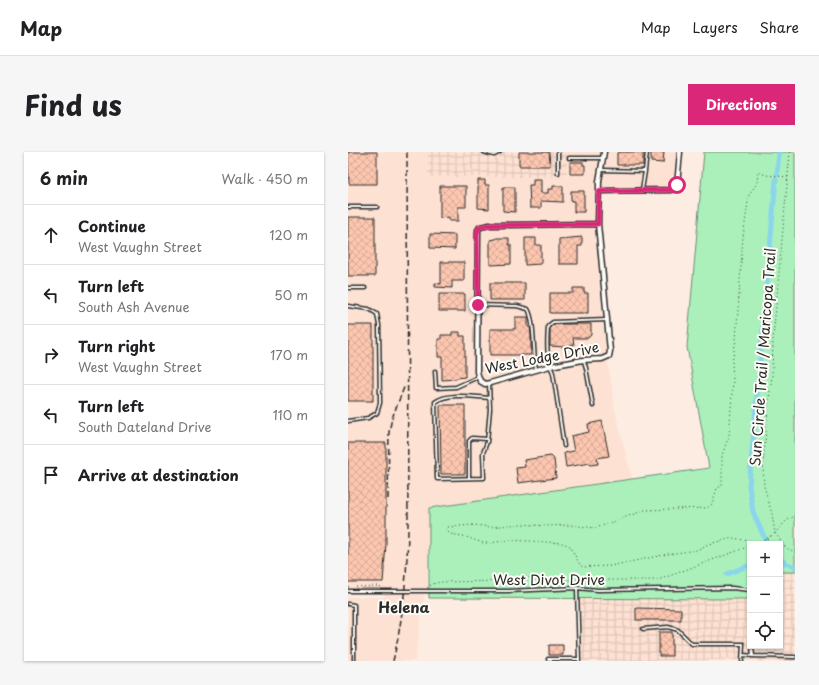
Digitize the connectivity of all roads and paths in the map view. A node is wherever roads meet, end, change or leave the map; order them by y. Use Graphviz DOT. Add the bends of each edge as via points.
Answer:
graph roads {
  1 [pos="484,152"];
  2 [pos="500,152"];
  3 [pos="558,152"];
  4 [pos="604,152"];
  5 [pos="647,152"];
  6 [pos="680,152"];
  7 [pos="790,152"];
  8 [pos="569,158"];
  9 [pos="603,158"];
  10 [pos="600,170"];
  11 [pos="645,171"];
  12 [pos="558,173"];
  13 [pos="788,177"];
  14 [pos="642,190"];
  15 [pos="599,191"];
  16 [pos="348,207"];
  17 [pos="377,207"];
  18 [pos="598,224"];
  19 [pos="348,288"];
  20 [pos="365,288"];
  21 [pos="478,305"];
  22 [pos="348,306"];
  23 [pos="607,320"];
  24 [pos="583,360"];
  25 [pos="550,366"];
  26 [pos="536,369"];
  27 [pos="436,371"];
  28 [pos="478,377"];
  29 [pos="489,383"];
  30 [pos="490,398"];
  31 [pos="593,406"];
  32 [pos="348,421"];
  33 [pos="487,439"];
  34 [pos="564,446"];
  35 [pos="469,478"];
  36 [pos="795,516"];
  37 [pos="775,533"];
  38 [pos="765,541"];
  39 [pos="747,547"];
  40 [pos="795,552"];
  41 [pos="348,587"];
  42 [pos="577,588"];
  43 [pos="385,590"];
  44 [pos="747,590"];
  45 [pos="348,591"];
  46 [pos="424,591"];
  47 [pos="348,604"];
  48 [pos="643,629"];
  49 [pos="752,649"];
  50 [pos="743,655"];
  51 [pos="753,656"];
  52 [pos="795,657"];
  53 [pos="548,659"];
  54 [pos="579,660"];
  55 [pos="354,661"];
  56 [pos="742,661"];
  1 -- 2 [label="lane" via="494,155"];
  3 -- 12 [label="lane"];
  4 -- 9 [label="street"];
  5 -- 11 [label="lane"];
  6 -- 14 [label="street" via="675,189"];
  7 -- 13 [label="path, Sun Circle Trail / Maricopa Trail"];
  8 -- 9 [label="lane"];
  9 -- 10 [label="street"];
  10 -- 11 [label="lane"];
  10 -- 15 [label="street"];
  11 -- 14 [label="lane"];
  13 -- 37 [label="path, Sun Circle Trail / Maricopa Trail" via="762,466"];
  13 -- 37 [label="path" via="758,172 757,183 749,195 741,250 729,436 722,455 722,486 717,488 712,504 707,508 645,510 596,528 570,524 520,524 447,527 446,530 450,534 483,543 511,540 562,543 570,546 583,567 610,566 697,550 708,544 734,538 760,543"];
  14 -- 15 [label="street"];
  15 -- 18 [label="street"];
  16 -- 17 [label="lane"];
  18 -- 21 [label="street" via="480,227 477,234"];
  18 -- 23 [label="street"];
  19 -- 20 [label="lane"];
  21 -- 26 [label="lane" via="517,306 528,309 532,321"];
  21 -- 28 [label="street"];
  22 -- 32 [label="lane" via="369,309 377,314 380,403 377,413 368,418"];
  23 -- 24 [label="street, West Lodge Drive" via="609,356"];
  23 -- 25 [label="lane" via="549,324 547,355"];
  24 -- 25 [label="street, West Lodge Drive"];
  24 -- 31 [label="lane"];
  25 -- 26 [label="street, West Lodge Drive"];
  25 -- 34 [label="lane"];
  26 -- 29 [label="street, West Lodge Drive"];
  27 -- 28 [label="lane" via="436,388 456,387"];
  28 -- 29 [label="street, West Lodge Drive" via="480,382"];
  29 -- 30 [label="lane"];
  30 -- 33 [label="lane"];
  30 -- 35 [label="lane" via="456,396 435,402 437,479"];
  33 -- 35 [label="lane" via="483,453 484,478"];
  33 -- 35 [label="lane" via="472,438 469,441"];
  36 -- 37 [label="path" via="786,521"];
  37 -- 38 [label="path"];
  37 -- 40 [label="path, Sun Circle Trail / Maricopa Trail" via="786,548"];
  39 -- 46 [label="path" via="658,580 547,580 524,577 509,581 441,582 432,584"];
  41 -- 43 [label="path" via="378,586"];
  42 -- 44 [label="lane, West Divot Drive"];
  42 -- 46 [label="lane, West Divot Drive"];
  42 -- 54 [label="lane"];
  43 -- 45 [label="lane, West Divot Drive"];
  43 -- 46 [label="lane, West Divot Drive"];
  47 -- 55 [label="lane" via="354,605"];
  48 -- 50 [label="lane" via="668,627 678,630 692,644 743,644"];
  49 -- 51 [label="lane"];
  50 -- 51 [label="lane"];
  50 -- 56 [label="lane"];
  51 -- 52 [label="lane"];
  53 -- 54 [label="lane"];
}
